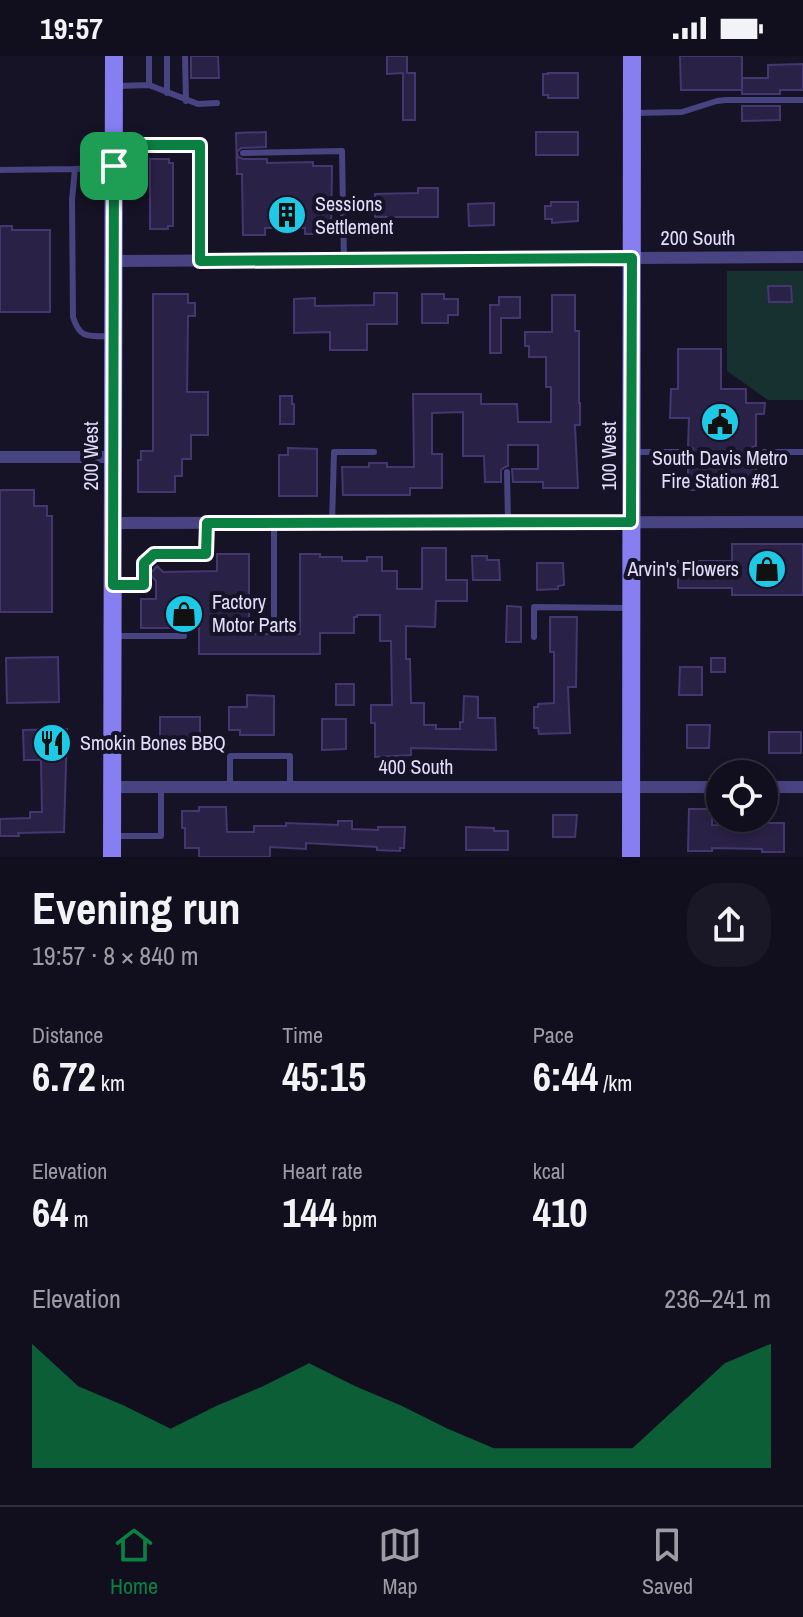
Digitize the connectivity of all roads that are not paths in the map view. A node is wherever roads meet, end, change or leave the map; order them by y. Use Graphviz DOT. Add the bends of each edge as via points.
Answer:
graph roads {
  1 [pos="114,56"];
  2 [pos="149,56"];
  3 [pos="167,56"];
  4 [pos="185,56"];
  5 [pos="632,56"];
  6 [pos="149,85"];
  7 [pos="114,86"];
  8 [pos="167,93"];
  9 [pos="803,100"];
  10 [pos="186,101"];
  11 [pos="217,103"];
  12 [pos="632,113"];
  13 [pos="114,145"];
  14 [pos="243,153"];
  15 [pos="114,166"];
  16 [pos="75,169"];
  17 [pos="0,170"];
  18 [pos="803,257"];
  19 [pos="632,258"];
  20 [pos="344,260"];
  21 [pos="113,261"];
  22 [pos="200,261"];
  23 [pos="113,336"];
  24 [pos="374,452"];
  25 [pos="631,452"];
  26 [pos="688,452"];
  27 [pos="756,452"];
  28 [pos="803,452"];
  29 [pos="0,457"];
  30 [pos="113,457"];
  31 [pos="507,472"];
  32 [pos="508,522"];
  33 [pos="631,522"];
  34 [pos="803,522"];
  35 [pos="113,523"];
  36 [pos="207,523"];
  37 [pos="274,523"];
  38 [pos="332,523"];
  39 [pos="113,585"];
  40 [pos="631,608"];
  41 [pos="274,616"];
  42 [pos="113,636"];
  43 [pos="184,636"];
  44 [pos="534,637"];
  45 [pos="112,787"];
  46 [pos="161,787"];
  47 [pos="230,787"];
  48 [pos="290,787"];
  49 [pos="631,787"];
  50 [pos="706,787"];
  51 [pos="778,787"];
  52 [pos="803,787"];
  53 [pos="112,836"];
  54 [pos="112,857"];
  55 [pos="631,857"];
  1 -- 7 [label="main road, 200 West"];
  2 -- 6 [label="lane"];
  3 -- 8 [label="lane"];
  4 -- 10 [label="lane"];
  5 -- 12 [label="main road, 100 West"];
  6 -- 7 [label="lane"];
  6 -- 8 [label="lane"];
  7 -- 13 [label="main road, 200 West"];
  8 -- 10 [label="lane"];
  9 -- 12 [label="lane" via="726,100 682,112"];
  10 -- 11 [label="lane"];
  12 -- 19 [label="main road, 100 West"];
  13 -- 15 [label="main road, 200 West"];
  13 -- 22 [label="lane" via="200,145"];
  14 -- 20 [label="lane" via="342,151"];
  15 -- 16 [label="lane"];
  15 -- 21 [label="main road, 200 West"];
  16 -- 17 [label="lane"];
  16 -- 23 [label="lane" via="73,317 82,334"];
  18 -- 19 [label="street, 200 South"];
  19 -- 20 [label="street, 200 South"];
  19 -- 25 [label="main road, 100 West"];
  20 -- 22 [label="street, 200 South"];
  21 -- 22 [label="street, 200 South"];
  21 -- 23 [label="main road, 200 West"];
  23 -- 30 [label="main road, 200 West"];
  24 -- 38 [label="lane" via="334,452"];
  25 -- 26 [label="lane"];
  25 -- 33 [label="main road, 100 West"];
  27 -- 28 [label="lane"];
  29 -- 30 [label="street"];
  30 -- 35 [label="main road, 200 West"];
  31 -- 32 [label="lane"];
  32 -- 33 [label="street"];
  32 -- 38 [label="street"];
  33 -- 34 [label="street"];
  33 -- 40 [label="main road, 100 West"];
  35 -- 36 [label="street"];
  35 -- 39 [label="main road, 200 West"];
  36 -- 37 [label="street"];
  36 -- 39 [label="lane" via="206,554 154,554 144,563 144,585"];
  37 -- 38 [label="street"];
  37 -- 41 [label="lane"];
  39 -- 42 [label="main road, 200 West"];
  40 -- 44 [label="lane" via="534,607"];
  40 -- 49 [label="main road, 100 West"];
  42 -- 43 [label="lane"];
  42 -- 45 [label="main road, 200 West"];
  45 -- 46 [label="street, 400 South"];
  45 -- 53 [label="main road, 200 West"];
  46 -- 47 [label="street, 400 South"];
  46 -- 53 [label="lane" via="161,836"];
  47 -- 48 [label="street, 400 South"];
  47 -- 48 [label="lane" via="230,756 245,756 290,756"];
  48 -- 49 [label="street, 400 South"];
  49 -- 50 [label="street, 400 South"];
  49 -- 55 [label="main road, 100 West"];
  51 -- 52 [label="street"];
  53 -- 54 [label="main road, 200 West"];
}
